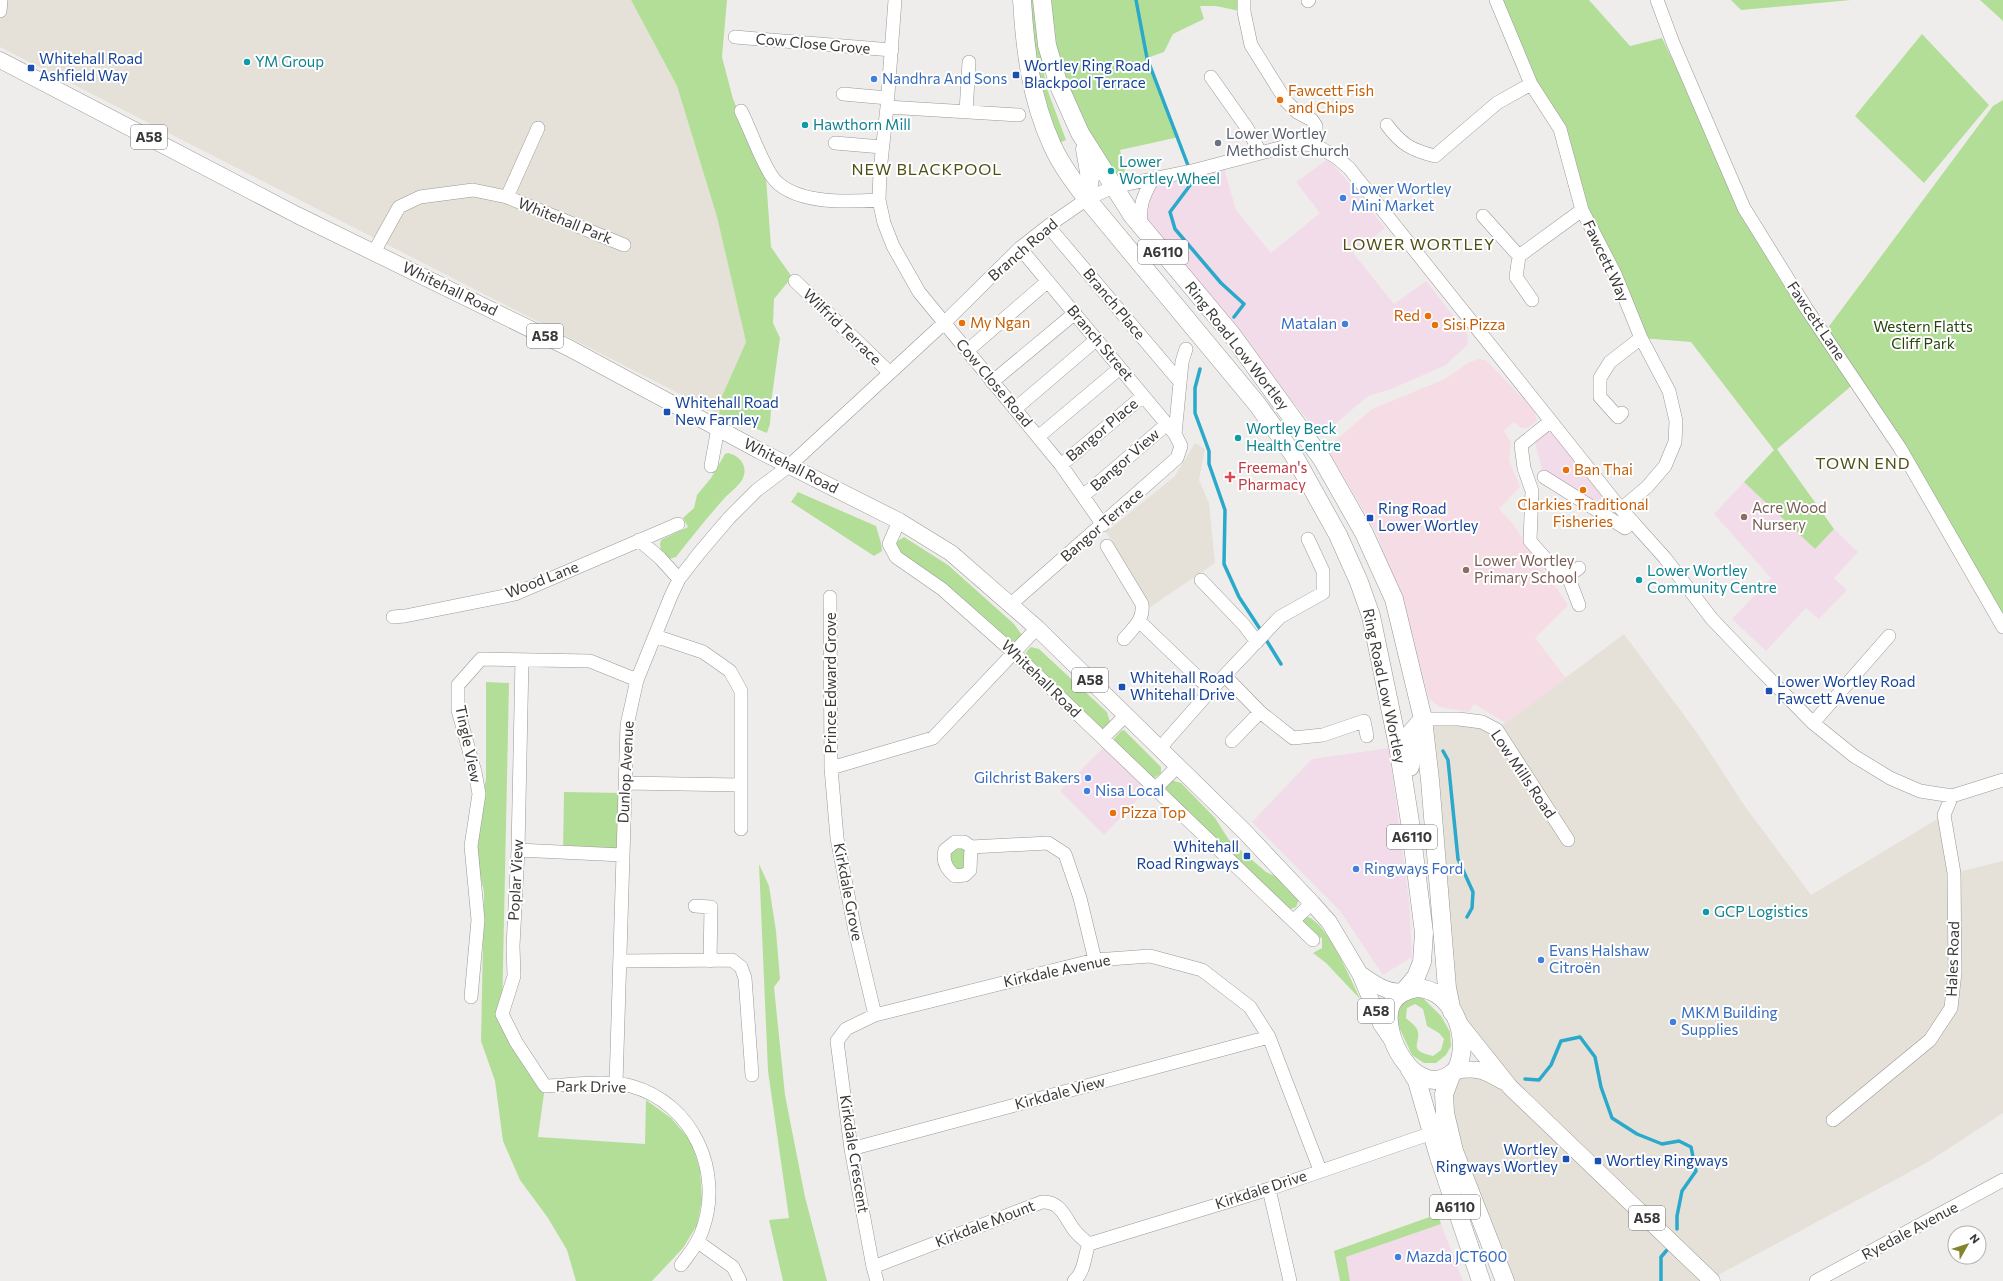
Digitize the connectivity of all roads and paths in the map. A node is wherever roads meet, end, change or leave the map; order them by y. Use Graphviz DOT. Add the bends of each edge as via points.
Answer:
graph roads {
  1 [pos="1,0"];
  2 [pos="895,0"];
  3 [pos="1022,0"];
  4 [pos="1042,0"];
  5 [pos="1496,0"];
  6 [pos="1657,0"];
  7 [pos="1244,6"];
  8 [pos="0,11"];
  9 [pos="735,37"];
  10 [pos="892,50"];
  11 [pos="0,60"];
  12 [pos="969,62"];
  13 [pos="1211,77"];
  14 [pos="1531,84"];
  15 [pos="843,94"];
  16 [pos="887,103"];
  17 [pos="741,111"];
  18 [pos="966,112"];
  19 [pos="1019,115"];
  20 [pos="1387,125"];
  21 [pos="538,128"];
  22 [pos="1080,133"];
  23 [pos="835,143"];
  24 [pos="1317,146"];
  25 [pos="882,147"];
  26 [pos="1260,152"];
  27 [pos="1152,180"];
  28 [pos="1113,187"];
  29 [pos="507,197"];
  30 [pos="1087,199"];
  31 [pos="879,200"];
  32 [pos="1582,210"];
  33 [pos="1484,216"];
  34 [pos="1141,225"];
  35 [pos="1048,226"];
  36 [pos="1112,230"];
  37 [pos="624,245"];
  38 [pos="1020,248"];
  39 [pos="374,252"];
  40 [pos="1519,256"];
  41 [pos="795,281"];
  42 [pos="1048,281"];
  43 [pos="1532,300"];
  44 [pos="1075,313"];
  45 [pos="944,323"];
  46 [pos="1641,338"];
  47 [pos="1096,339"];
  48 [pos="1186,349"];
  49 [pos="967,351"];
  50 [pos="1120,368"];
  51 [pos="890,373"];
  52 [pos="992,382"];
  53 [pos="1180,382"];
  54 [pos="1143,396"];
  55 [pos="1015,409"];
  56 [pos="1622,413"];
  57 [pos="1551,421"];
  58 [pos="718,428"];
  59 [pos="1174,432"];
  60 [pos="1038,437"];
  61 [pos="1060,465"];
  62 [pos="711,466"];
  63 [pos="789,466"];
  64 [pos="1544,477"];
  65 [pos="1083,496"];
  66 [pos="1621,509"];
  67 [pos="899,520"];
  68 [pos="1633,522"];
  69 [pos="678,524"];
  70 [pos="1103,525"];
  71 [pos="1308,539"];
  72 [pos="639,540"];
  73 [pos="1106,546"];
  74 [pos="1579,568"];
  75 [pos="1568,576"];
  76 [pos="679,579"];
  77 [pos="1201,580"];
  78 [pos="830,597"];
  79 [pos="1011,604"];
  80 [pos="1579,605"];
  81 [pos="393,617"];
  82 [pos="1140,622"];
  83 [pos="2003,627"];
  84 [pos="1038,628"];
  85 [pos="655,636"];
  86 [pos="1889,636"];
  87 [pos="1124,638"];
  88 [pos="1257,642"];
  89 [pos="1014,653"];
  90 [pos="522,660"];
  91 [pos="1225,676"];
  92 [pos="638,680"];
  93 [pos="1211,690"];
  94 [pos="1260,712"];
  95 [pos="1126,715"];
  96 [pos="1423,719"];
  97 [pos="1813,724"];
  98 [pos="1368,736"];
  99 [pos="1103,738"];
  100 [pos="1232,741"];
  101 [pos="1160,748"];
  102 [pos="1178,766"];
  103 [pos="831,768"];
  104 [pos="2003,780"];
  105 [pos="625,783"];
  106 [pos="740,785"];
  107 [pos="1155,789"];
  108 [pos="1952,796"];
  109 [pos="1410,822"];
  110 [pos="741,829"];
  111 [pos="1568,840"];
  112 [pos="971,847"];
  113 [pos="518,850"];
  114 [pos="622,855"];
  115 [pos="1312,903"];
  116 [pos="695,906"];
  117 [pos="1294,920"];
  118 [pos="1312,940"];
  119 [pos="710,960"];
  120 [pos="1095,960"];
  121 [pos="620,961"];
  122 [pos="1360,974"];
  123 [pos="1404,991"];
  124 [pos="470,997"];
  125 [pos="875,1015"];
  126 [pos="1456,1017"];
  127 [pos="846,1029"];
  128 [pos="1269,1036"];
  129 [pos="1395,1045"];
  130 [pos="1408,1067"];
  131 [pos="1453,1072"];
  132 [pos="752,1075"];
  133 [pos="616,1084"];
  134 [pos="545,1086"];
  135 [pos="1510,1087"];
  136 [pos="1833,1120"];
  137 [pos="1432,1133"];
  138 [pos="851,1149"];
  139 [pos="1320,1170"];
  140 [pos="2003,1180"];
  141 [pos="1269,1189"];
  142 [pos="698,1242"];
  143 [pos="1089,1244"];
  144 [pos="681,1265"];
  145 [pos="873,1267"];
  146 [pos="740,1281"];
  147 [pos="877,1281"];
  148 [pos="1074,1281"];
  149 [pos="1290,1281"];
  150 [pos="1481,1281"];
  151 [pos="1505,1281"];
  152 [pos="1712,1281"];
  153 [pos="1816,1281"];
  1 -- 8 [label="street"];
  2 -- 10 [label="street, Cow Close Road"];
  3 -- 30 [label="highway, Ring Road Low Wortley / A6110" via="1027,66 1041,116 1052,146 1070,177"];
  4 -- 22 [label="highway, Ring Road Low Wortley / A6110" via="1047,45 1059,86"];
  5 -- 14 [label="street, Fawcett Way"];
  6 -- 83 [label="street, Fawcett Lane" via="1744,208 1806,308 1900,448"];
  7 -- 24 [label="street" via="1251,45 1286,101 1297,112 1312,120 1316,126"];
  9 -- 10 [label="street, Cow Close Grove"];
  10 -- 16 [label="street, Cow Close Road"];
  11 -- 39 [label="main road, Whitehall Road / A58" via="297,215"];
  12 -- 18 [label="street"];
  13 -- 26 [label="street" via="1247,128"];
  14 -- 20 [label="street" via="1497,103 1435,156 1416,151 1398,139"];
  14 -- 32 [label="street, Fawcett Way" via="1560,129"];
  15 -- 16 [label="street"];
  16 -- 18 [label="street"];
  16 -- 25 [label="street, Cow Close Road"];
  17 -- 31 [label="street" via="771,175 782,187 803,196 841,202"];
  18 -- 19 [label="street"];
  21 -- 29 [label="street, Whitehall Park"];
  22 -- 28 [label="highway, Ring Road Low Wortley / A6110"];
  22 -- 30 [label="highway, A6110" via="1090,178"];
  23 -- 25 [label="street"];
  24 -- 26 [label="street, Branch Road" via="1295,145"];
  24 -- 57 [label="street" via="1349,168"];
  25 -- 31 [label="street, Cow Close Road"];
  26 -- 27 [label="street, Branch Road"];
  27 -- 28 [label="street, Branch Road"];
  27 -- 34 [label="street" via="1139,211"];
  28 -- 30 [label="street, Branch Road"];
  28 -- 34 [label="highway, Ring Road Low Wortley / A6110"];
  28 -- 36 [label="highway, A6110" via="1108,212"];
  29 -- 37 [label="street, Whitehall Park"];
  29 -- 39 [label="street, Whitehall Park" via="473,190 420,197 399,207"];
  30 -- 35 [label="street, Branch Road"];
  30 -- 36 [label="highway, Ring Road Low Wortley / A6110"];
  31 -- 45 [label="street, Cow Close Road" via="893,246 919,292"];
  32 -- 40 [label="street"];
  32 -- 46 [label="street, Fawcett Way" via="1615,274"];
  33 -- 40 [label="street"];
  34 -- 96 [label="highway, Ring Road Low Wortley / A6110" via="1232,335 1322,458 1364,533 1394,599"];
  35 -- 38 [label="street, Branch Road"];
  35 -- 53 [label="street, Branch Place"];
  36 -- 109 [label="highway, Ring Road Low Wortley / A6110" via="1257,404 1293,454 1338,535 1371,616 1398,746"];
  38 -- 42 [label="street, Branch Street"];
  38 -- 45 [label="street, Branch Road"];
  39 -- 58 [label="main road, Whitehall Road / A58" via="569,348"];
  40 -- 43 [label="street" via="1516,277"];
  41 -- 51 [label="street, Wilfrid Terrace"];
  42 -- 44 [label="street, Branch Street"];
  42 -- 49 [label="street"];
  44 -- 47 [label="street, Branch Street"];
  44 -- 52 [label="street"];
  45 -- 49 [label="street, Cow Close Road"];
  45 -- 51 [label="street, Branch Road"];
  46 -- 56 [label="street" via="1610,362 1600,378 1600,397 1618,417"];
  46 -- 66 [label="street, Fawcett Way" via="1669,391 1676,421 1675,442 1665,466 1647,487"];
  47 -- 50 [label="street, Branch Street"];
  47 -- 55 [label="street"];
  48 -- 53 [label="street"];
  49 -- 52 [label="street, Cow Close Road"];
  50 -- 54 [label="street, Branch Street"];
  50 -- 60 [label="street"];
  51 -- 63 [label="street, Branch Road"];
  52 -- 55 [label="street, Cow Close Road"];
  53 -- 59 [label="street"];
  54 -- 59 [label="street, Branch Street"];
  54 -- 61 [label="street, Bangor Place"];
  55 -- 60 [label="street, Cow Close Road"];
  57 -- 66 [label="street"];
  57 -- 75 [label="street" via="1521,445 1524,468 1532,491 1530,541 1552,566"];
  58 -- 62 [label="street"];
  58 -- 63 [label="main road, Whitehall Road / A58"];
  59 -- 65 [label="street, Bangor View"];
  59 -- 70 [label="street, Bangor Terrace" via="1180,452 1176,458"];
  60 -- 61 [label="street, Cow Close Road"];
  61 -- 65 [label="street, Cow Close Road"];
  63 -- 67 [label="main road, Whitehall Road / A58"];
  63 -- 76 [label="street, Dunlop Avenue" via="757,490 729,518"];
  64 -- 68 [label="street" via="1624,528"];
  65 -- 70 [label="street, Cow Close Road"];
  66 -- 68 [label="street"];
  67 -- 79 [label="main road, Whitehall Road / A58" via="951,553"];
  67 -- 89 [label="street, Whitehall Road" via="889,544 896,557 942,590"];
  68 -- 97 [label="street" via="1665,558 1712,619"];
  69 -- 72 [label="street, Wood Lane"];
  70 -- 79 [label="street, Bangor Terrace"];
  71 -- 88 [label="street" via="1323,571 1323,593 1280,617"];
  72 -- 76 [label="street"];
  72 -- 81 [label="street, Wood Lane" via="515,594"];
  73 -- 82 [label="street" via="1142,604"];
  74 -- 75 [label="street"];
  75 -- 80 [label="street"];
  76 -- 85 [label="street, Dunlop Avenue"];
  77 -- 88 [label="street"];
  78 -- 103 [label="street, Prince Edward Grove"];
  79 -- 84 [label="main road, Whitehall Road / A58"];
  82 -- 87 [label="street"];
  82 -- 93 [label="street"];
  84 -- 89 [label="street"];
  84 -- 95 [label="main road, Whitehall Road / A58"];
  85 -- 92 [label="street, Dunlop Avenue"];
  85 -- 106 [label="street" via="703,652 730,671 741,691"];
  86 -- 97 [label="street"];
  88 -- 91 [label="street"];
  89 -- 99 [label="street, Whitehall Road"];
  89 -- 103 [label="street" via="933,738"];
  90 -- 92 [label="street, Tingle View" via="590,661"];
  90 -- 113 [label="street, Poplar View"];
  90 -- 124 [label="street, Tingle View" via="481,659 458,685 458,710 479,794 471,846 478,920"];
  91 -- 93 [label="street"];
  91 -- 94 [label="street"];
  92 -- 105 [label="street, Dunlop Avenue" via="627,725"];
  93 -- 101 [label="street"];
  94 -- 98 [label="street" via="1293,738 1323,735 1362,716"];
  94 -- 100 [label="street"];
  95 -- 99 [label="street"];
  95 -- 101 [label="main road, Whitehall Road / A58"];
  96 -- 109 [label="highway" via="1410,734"];
  96 -- 111 [label="street, Low Mills Road" via="1482,722 1497,730"];
  96 -- 126 [label="highway, Ring Road Low Wortley / A6110" via="1447,988"];
  97 -- 108 [label="street" via="1854,756 1890,778 1920,791"];
  99 -- 107 [label="street, Whitehall Road"];
  101 -- 102 [label="main road, Whitehall Road / A58"];
  102 -- 107 [label="street"];
  102 -- 115 [label="main road, Whitehall Road / A58"];
  103 -- 125 [label="street, Kirkdale Grove" via="837,838"];
  104 -- 108 [label="street"];
  105 -- 106 [label="street"];
  105 -- 114 [label="street, Dunlop Avenue"];
  106 -- 110 [label="street"];
  107 -- 117 [label="street, Whitehall Road"];
  108 -- 136 [label="street, Hales Road" via="1944,815 1954,873 1955,972 1951,1008 1930,1040"];
  109 -- 123 [label="highway, Ring Road Low Wortley / A6110" via="1424,933 1422,962 1416,977"];
  112 -- 120 [label="street" via="1048,843 1065,854 1080,898"];
  113 -- 114 [label="street"];
  113 -- 134 [label="street, Poplar View" via="514,976 502,1014 516,1042"];
  114 -- 121 [label="street, Dunlop Avenue"];
  115 -- 117 [label="street"];
  115 -- 122 [label="main road, Whitehall Road / A58" via="1329,922"];
  116 -- 119 [label="street" via="715,907"];
  117 -- 118 [label="street, Whitehall Road"];
  119 -- 121 [label="street"];
  119 -- 132 [label="street" via="732,960 741,967 745,978"];
  120 -- 125 [label="street, Kirkdale Avenue"];
  120 -- 128 [label="street, Kirkdale Avenue" via="1150,956 1202,970 1250,1008"];
  121 -- 133 [label="street, Dunlop Avenue"];
  122 -- 123 [label="main road, Whitehall Road / A58" via="1380,987 1396,992"];
  122 -- 129 [label="main road, Whitehall Road / A58" via="1382,1024"];
  123 -- 126 [label="highway, A6110" via="1426,988 1435,992 1444,999"];
  123 -- 129 [label="highway, A6110" via="1392,1002 1389,1010"];
  125 -- 127 [label="street, Kirkdale Avenue"];
  126 -- 131 [label="highway, A6110" via="1462,1040 1462,1052 1459,1065"];
  126 -- 135 [label="main road, A58"];
  127 -- 138 [label="street, Kirkdale Crescent" via="837,1041"];
  128 -- 138 [label="street, Kirkdale View"];
  128 -- 139 [label="street, Kirkdale Avenue"];
  129 -- 130 [label="highway, A6110"];
  130 -- 131 [label="highway, A6110" via="1427,1080 1437,1080"];
  130 -- 137 [label="highway, A6110" via="1417,1081"];
  131 -- 135 [label="main road, A58" via="1474,1069 1487,1072"];
  131 -- 151 [label="highway, A6110" via="1444,1094 1454,1151"];
  133 -- 134 [label="street, Park Drive"];
  133 -- 142 [label="street, Park Drive" via="631,1086 662,1101 679,1114 697,1139 704,1156 710,1196"];
  135 -- 152 [label="main road, A58"];
  137 -- 139 [label="street, Kirkdale Drive"];
  137 -- 150 [label="highway, A6110"];
  138 -- 145 [label="street, Kirkdale Crescent"];
  139 -- 141 [label="street, Kirkdale Drive"];
  140 -- 153 [label="street, Ryedale Avenue"];
  141 -- 143 [label="street, Kirkdale Drive"];
  141 -- 149 [label="street"];
  142 -- 144 [label="street, Park Drive"];
  142 -- 146 [label="street" via="733,1267"];
  143 -- 145 [label="street, Kirkdale Mount" via="1075,1232 1056,1205 1042,1202"];
  143 -- 148 [label="street" via="1084,1268"];
  145 -- 147 [label="street, Kirkdale Crescent"];
}
